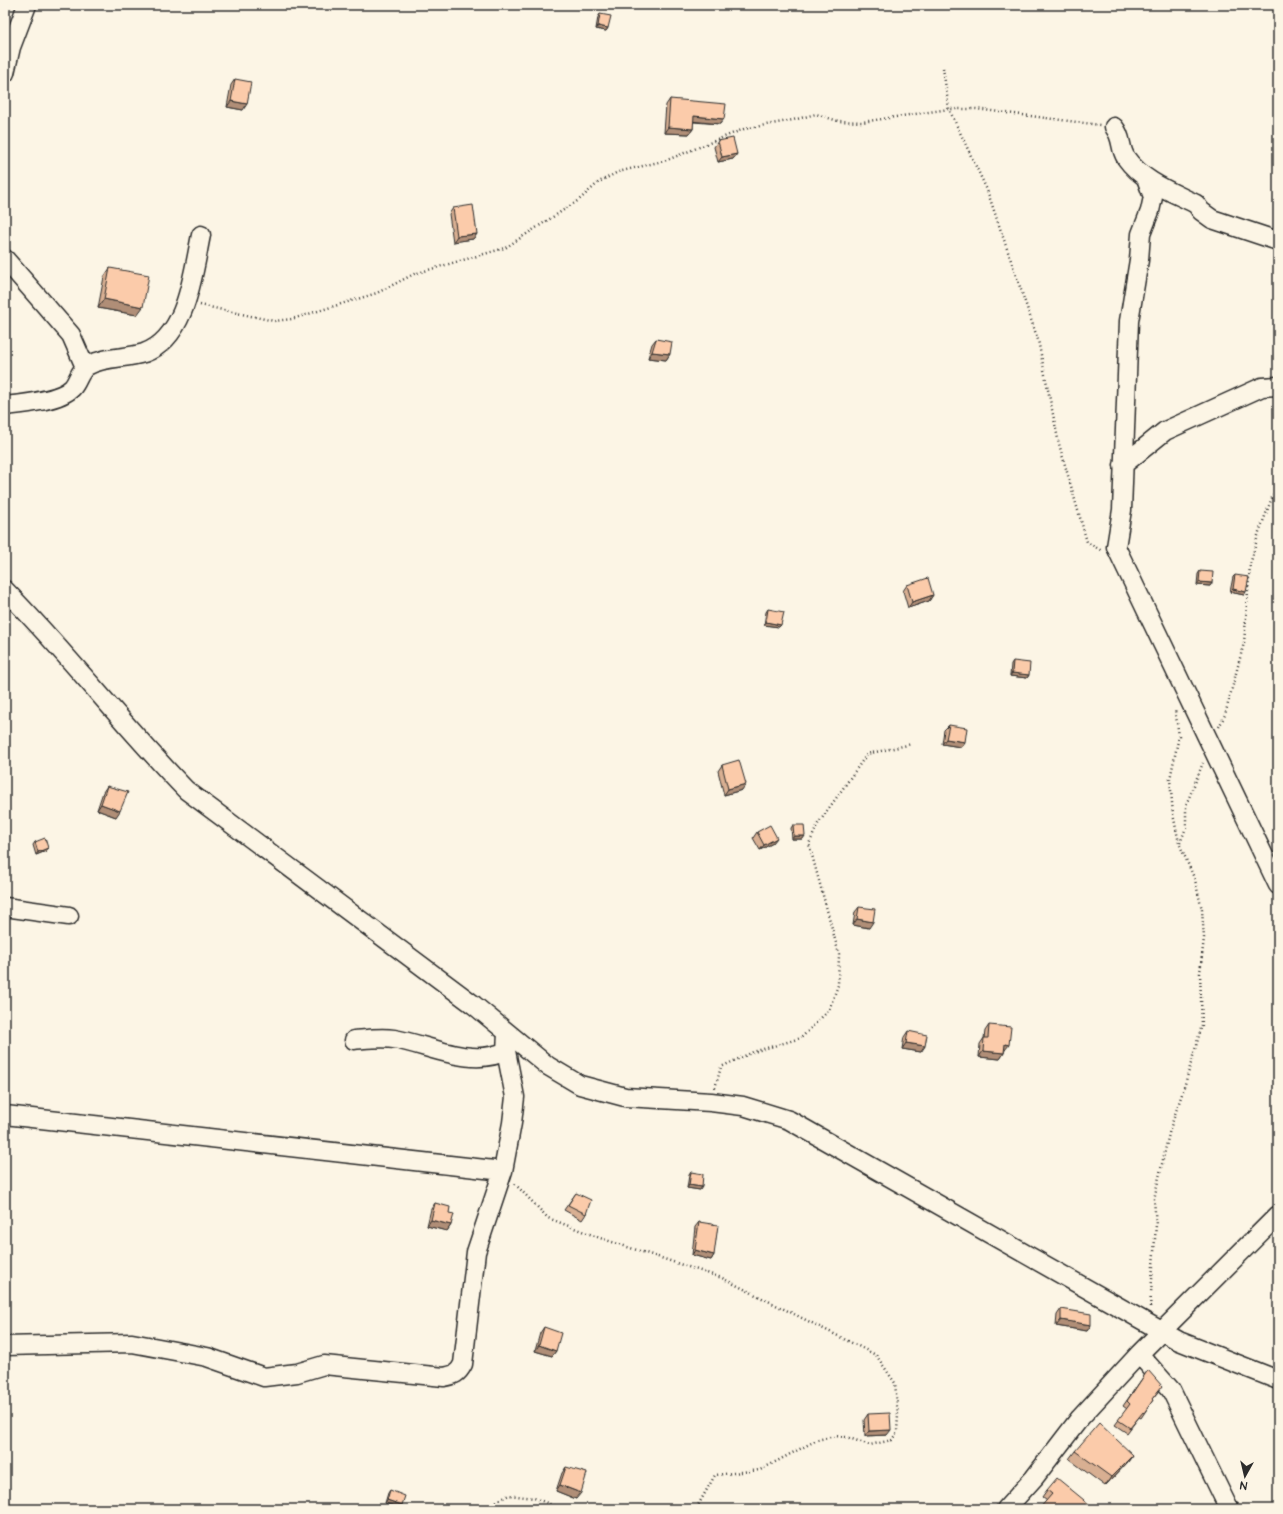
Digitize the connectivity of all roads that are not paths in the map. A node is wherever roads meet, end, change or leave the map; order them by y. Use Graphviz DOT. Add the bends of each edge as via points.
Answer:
graph roads {
  1 [pos="26,5"];
  2 [pos="5,73"];
  3 [pos="1114,127"];
  4 [pos="1146,178"];
  5 [pos="201,235"];
  6 [pos="1278,241"];
  7 [pos="5,258"];
  8 [pos="85,367"];
  9 [pos="1278,386"];
  10 [pos="5,406"];
  11 [pos="1122,465"];
  12 [pos="5,590"];
  13 [pos="1278,885"];
  14 [pos="5,908"];
  15 [pos="69,916"];
  16 [pos="507,1033"];
  17 [pos="354,1040"];
  18 [pos="506,1051"];
  19 [pos="5,1115"];
  20 [pos="502,1171"];
  21 [pos="1278,1215"];
  22 [pos="1161,1331"];
  23 [pos="5,1346"];
  24 [pos="1139,1354"];
  25 [pos="1278,1380"];
  26 [pos="1006,1509"];
  27 [pos="1229,1509"];
  1 -- 2 [label="street"];
  3 -- 4 [label="street" via="1120,135 1122,150 1127,159"];
  4 -- 6 [label="street" via="1196,204 1212,219"];
  4 -- 11 [label="street" via="1153,197 1141,234 1128,321"];
  5 -- 8 [label="street" via="186,302 170,333 157,346 143,353 95,362"];
  7 -- 8 [label="street" via="71,335"];
  8 -- 10 [label="street" via="72,388 57,397"];
  9 -- 11 [label="street" via="1262,387 1165,431"];
  11 -- 13 [label="street" via="1122,510 1116,547"];
  12 -- 16 [label="street" via="186,790 474,1005"];
  14 -- 15 [label="street"];
  16 -- 18 [label="street"];
  16 -- 22 [label="street" via="548,1066 580,1085 625,1097 743,1106 789,1120"];
  17 -- 18 [label="street" via="393,1039 481,1058 494,1057"];
  18 -- 20 [label="street" via="515,1097"];
  19 -- 20 [label="street"];
  20 -- 23 [label="street" via="476,1252 463,1364 454,1376 324,1365 296,1373 264,1377 206,1357 132,1343"];
  21 -- 22 [label="street"];
  22 -- 24 [label="street"];
  22 -- 25 [label="street"];
  24 -- 26 [label="street" via="1080,1418 1034,1478"];
  24 -- 27 [label="street" via="1171,1390"];
}
